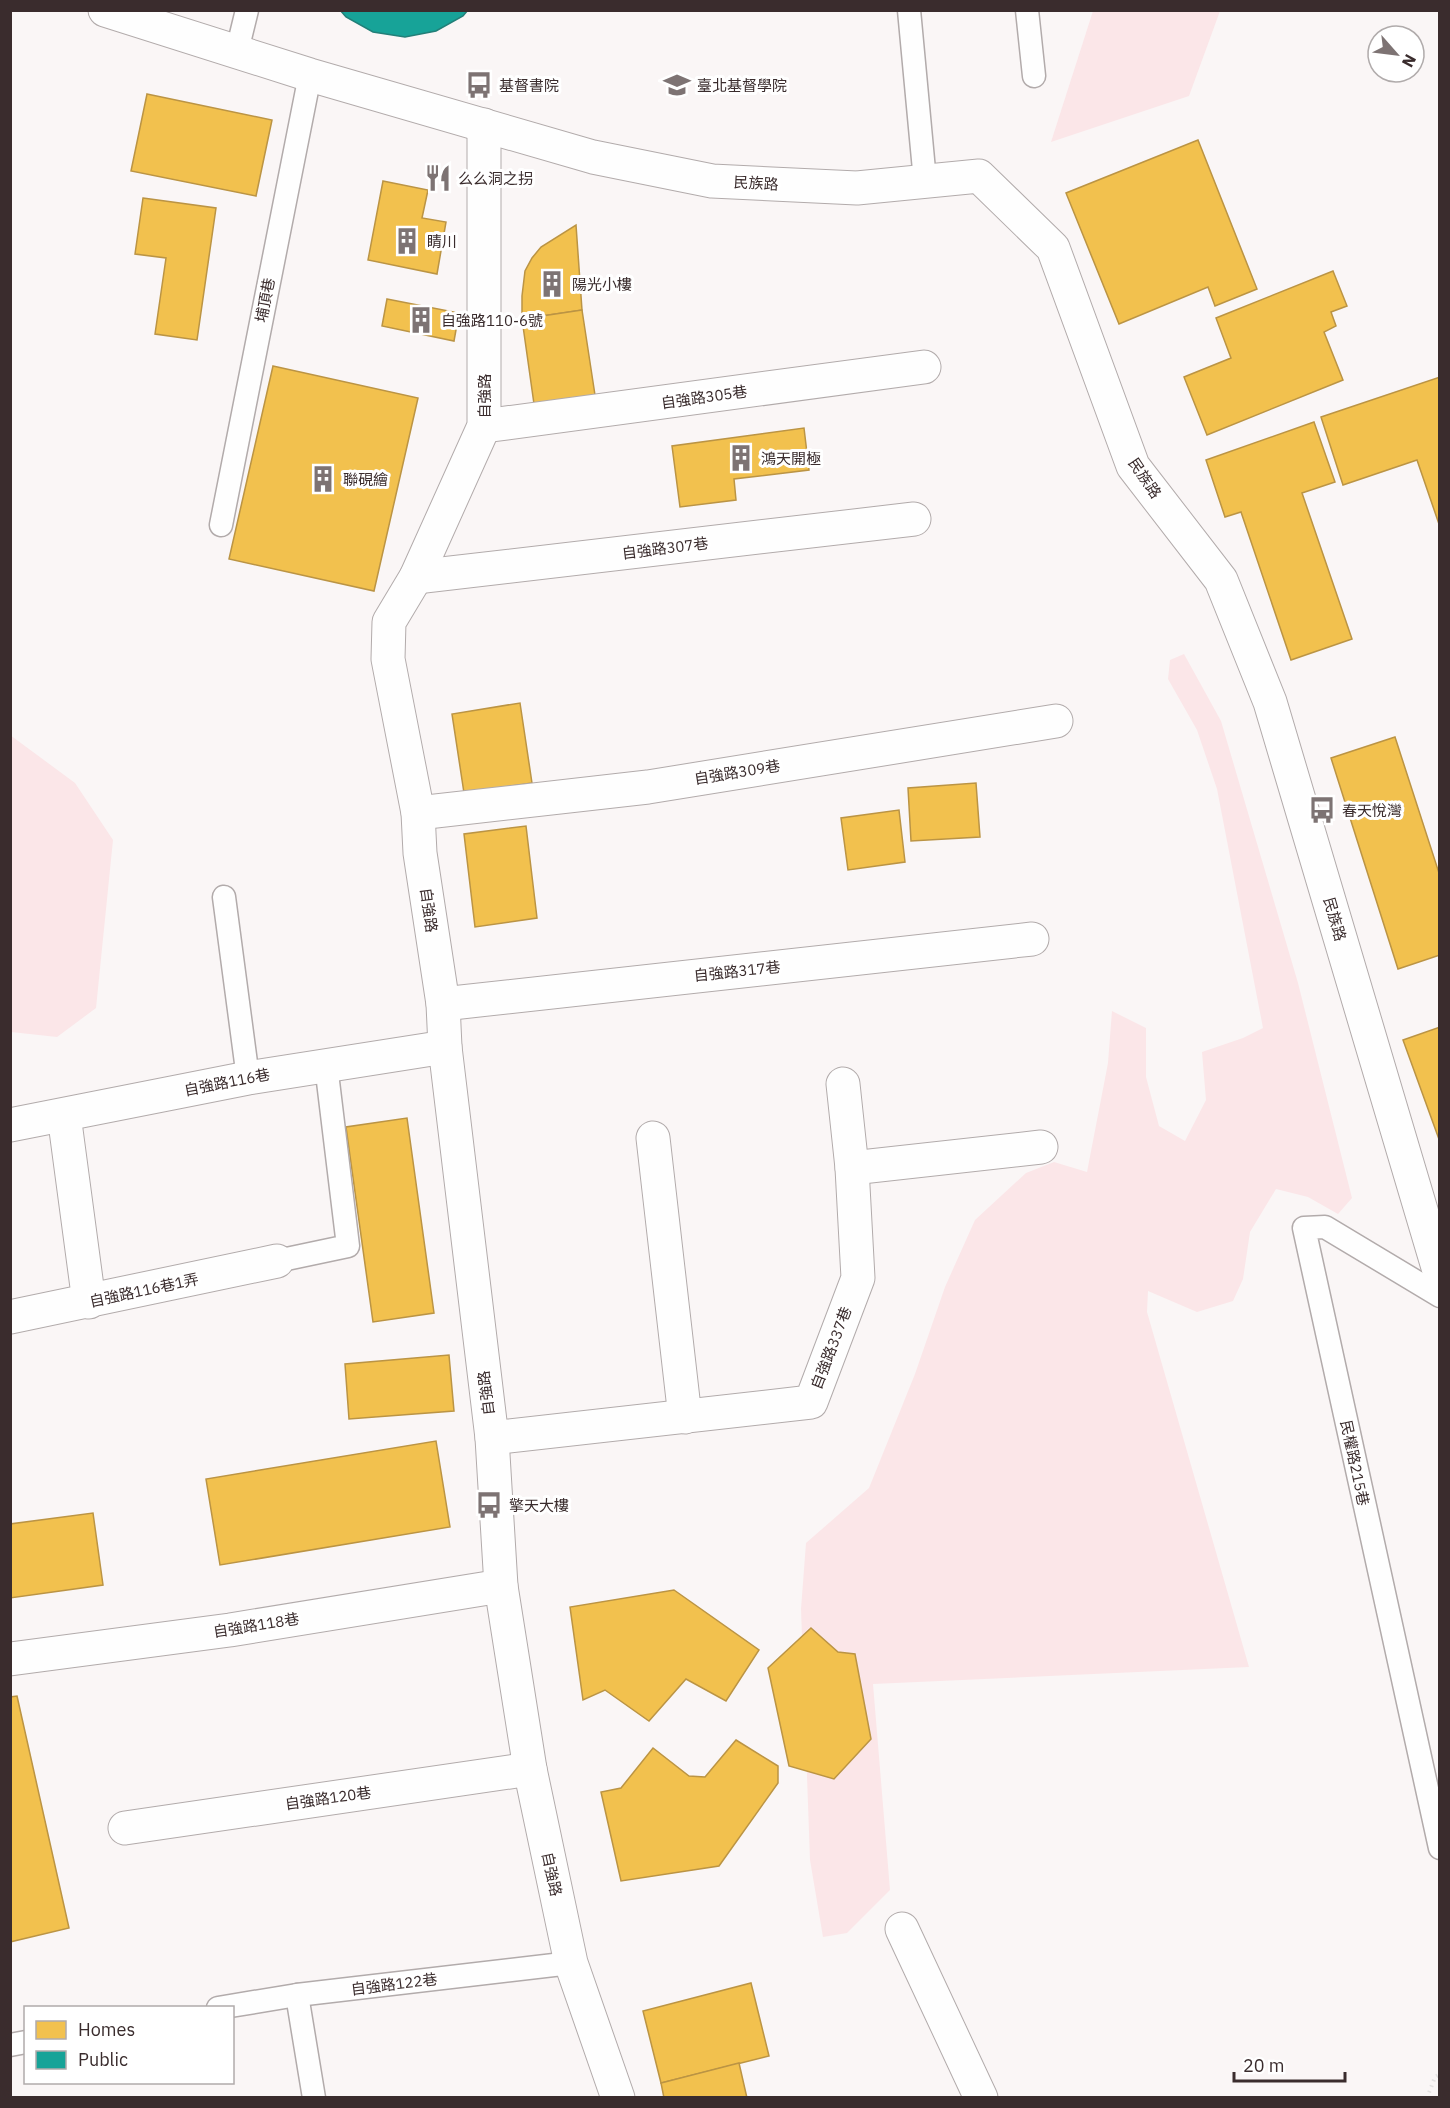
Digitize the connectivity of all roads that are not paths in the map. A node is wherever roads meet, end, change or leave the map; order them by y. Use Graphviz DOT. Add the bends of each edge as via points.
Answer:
graph roads {
  1 [pos="105,10"];
  2 [pos="247,10"];
  3 [pos="909,10"];
  4 [pos="1027,10"];
  5 [pos="237,51"];
  6 [pos="310,75"];
  7 [pos="1034,76"];
  8 [pos="484,125"];
  9 [pos="925,181"];
  10 [pos="924,367"];
  11 [pos="483,426"];
  12 [pos="914,519"];
  13 [pos="220,525"];
  14 [pos="416,577"];
  15 [pos="1056,721"];
  16 [pos="418,813"];
  17 [pos="224,897"];
  18 [pos="1032,939"];
  19 [pos="442,1004"];
  20 [pos="445,1047"];
  21 [pos="326,1065"];
  22 [pos="248,1078"];
  23 [pos="843,1084"];
  24 [pos="64,1115"];
  25 [pos="10,1125"];
  26 [pos="653,1138"];
  27 [pos="1041,1147"];
  28 [pos="852,1168"];
  29 [pos="277,1261"];
  30 [pos="1440,1274"];
  31 [pos="1440,1296"];
  32 [pos="89,1302"];
  33 [pos="10,1317"];
  34 [pos="685,1418"];
  35 [pos="492,1438"];
  36 [pos="501,1586"];
  37 [pos="10,1659"];
  38 [pos="530,1769"];
  39 [pos="125,1828"];
  40 [pos="1440,1848"];
  41 [pos="902,1929"];
  42 [pos="571,1964"];
  43 [pos="297,1995"];
  44 [pos="225,2006"];
  45 [pos="314,2097"];
  46 [pos="618,2097"];
  47 [pos="981,2097"];
  1 -- 5 [label="street"];
  2 -- 5 [label="lane"];
  3 -- 9 [label="lane"];
  4 -- 7 [label="lane"];
  5 -- 6 [label="street"];
  6 -- 8 [label="street"];
  6 -- 13 [label="lane, 埔頂巷"];
  8 -- 9 [label="street, 民族路" via="593,157 712,182 857,188"];
  8 -- 11 [label="street, 自強路"];
  9 -- 30 [label="street, 民族路" via="979,176 1053,248 1133,466 1221,580 1270,702"];
  10 -- 11 [label="street, 自強路305巷"];
  11 -- 14 [label="street, 自強路"];
  12 -- 14 [label="street, 自強路307巷"];
  14 -- 16 [label="street, 自強路" via="389,622 388,659"];
  15 -- 16 [label="street, 自強路309巷" via="648,787"];
  16 -- 19 [label="street, 自強路" via="420,853"];
  17 -- 22 [label="lane"];
  18 -- 19 [label="street, 自強路317巷"];
  19 -- 20 [label="street, 自強路"];
  20 -- 21 [label="street, 自強路116巷"];
  20 -- 35 [label="street, 自強路"];
  21 -- 22 [label="street, 自強路116巷"];
  21 -- 29 [label="lane" via="348,1245"];
  22 -- 24 [label="street, 自強路116巷"];
  23 -- 28 [label="street, 自強路337巷"];
  24 -- 25 [label="street, 自強路116巷"];
  24 -- 32 [label="street"];
  26 -- 34 [label="street"];
  27 -- 28 [label="street"];
  28 -- 34 [label="street, 自強路337巷" via="858,1278 811,1402"];
  29 -- 32 [label="street, 自強路116巷1弄"];
  31 -- 40 [label="lane, 民權路215巷" via="1325,1227 1304,1228"];
  32 -- 33 [label="street, 自強路116巷1弄"];
  34 -- 35 [label="street, 自強路337巷"];
  35 -- 36 [label="street, 自強路"];
  36 -- 37 [label="street, 自強路118巷" via="230,1630"];
  36 -- 38 [label="street, 自強路"];
  38 -- 39 [label="street, 自強路120巷"];
  38 -- 42 [label="street, 自強路"];
  41 -- 47 [label="street"];
  42 -- 43 [label="lane, 自強路122巷"];
  42 -- 46 [label="street, 自強路"];
  43 -- 44 [label="lane, 自強路122巷"];
  43 -- 45 [label="lane"];
}
